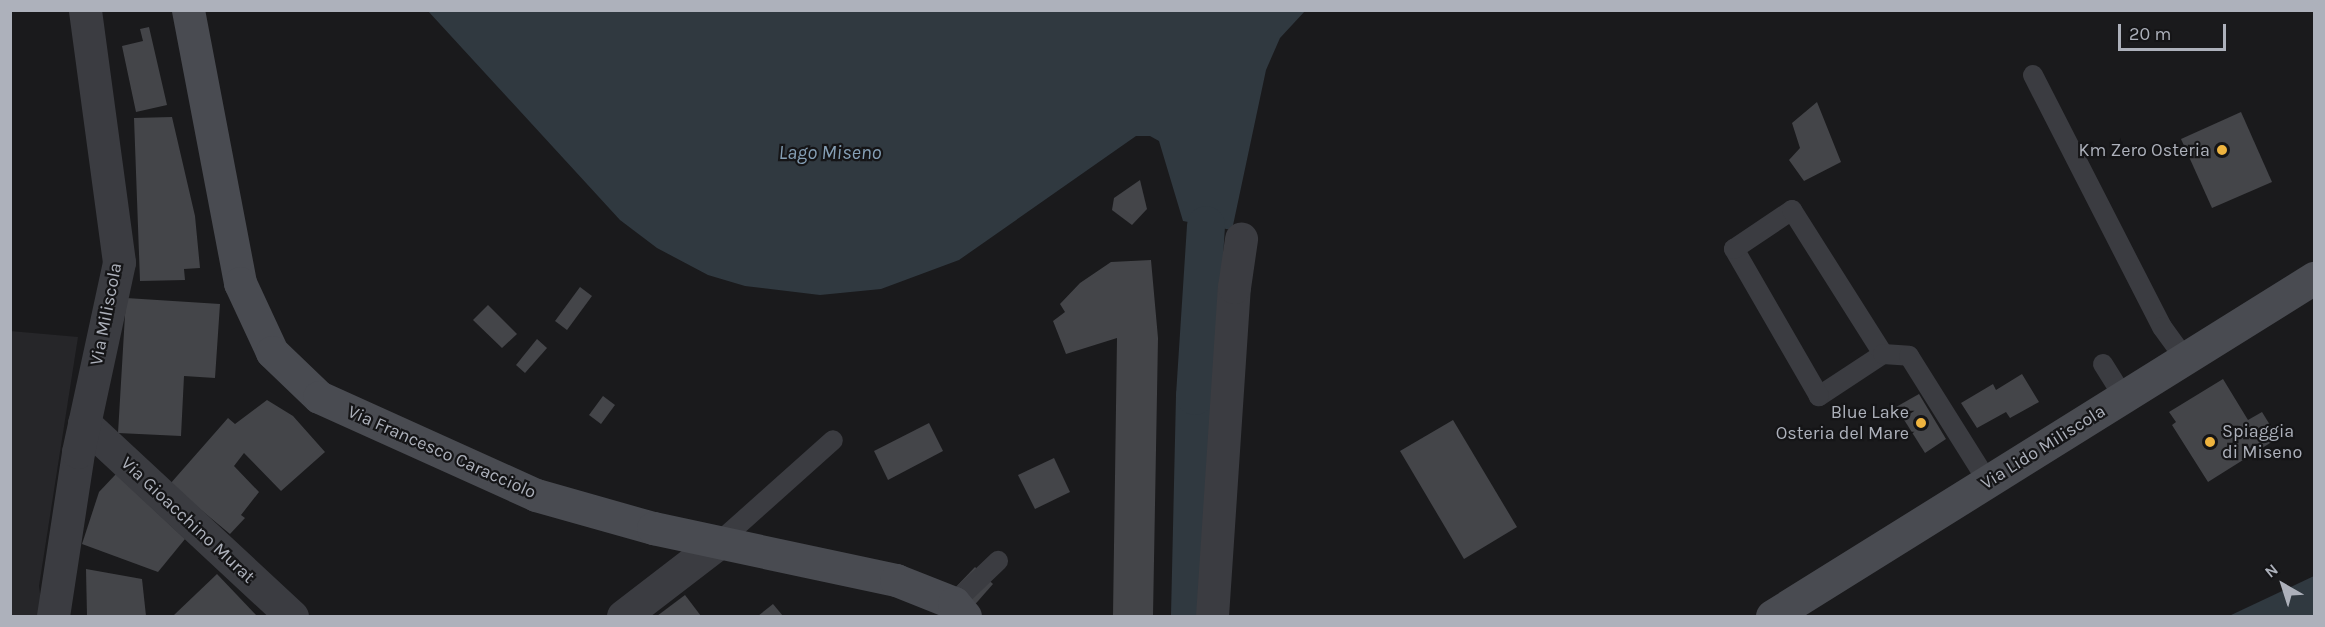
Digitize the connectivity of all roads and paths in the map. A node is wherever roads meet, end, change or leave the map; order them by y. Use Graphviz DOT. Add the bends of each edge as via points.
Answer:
graph roads {
  1 [pos="86,10"];
  2 [pos="188,10"];
  3 [pos="2033,75"];
  4 [pos="1241,239"];
  5 [pos="2314,278"];
  6 [pos="1883,354"];
  7 [pos="2184,359"];
  8 [pos="2103,364"];
  9 [pos="2124,397"];
  10 [pos="84,423"];
  11 [pos="833,440"];
  12 [pos="1988,482"];
  13 [pos="718,543"];
  14 [pos="998,561"];
  15 [pos="959,610"];
  16 [pos="53,616"];
  17 [pos="292,616"];
  18 [pos="623,616"];
  19 [pos="1212,616"];
  20 [pos="1772,616"];
  1 -- 10 [label="street, Via Miliscola" via="119,262"];
  2 -- 13 [label="main road, Via Francesco Caracciolo" via="240,283 272,352 319,397 536,495"];
  3 -- 7 [label="lane" via="2162,327"];
  4 -- 19 [label="street" via="1234,287"];
  5 -- 7 [label="main road, Via Lido Miliscola"];
  6 -- 6 [label="lane" via="1792,210 1734,249 1819,396"];
  6 -- 12 [label="lane" via="1909,356"];
  7 -- 9 [label="main road, Via Lido Miliscola"];
  8 -- 9 [label="lane"];
  9 -- 12 [label="main road, Via Lido Miliscola"];
  10 -- 16 [label="street, Via Miliscola"];
  10 -- 17 [label="street, Via Gioacchino Murat"];
  11 -- 13 [label="lane"];
  12 -- 20 [label="main road, Via Lido Miliscola"];
  13 -- 15 [label="main road, Via Francesco Caracciolo" via="896,580"];
  13 -- 18 [label="street"];
  14 -- 15 [label="lane"];
}
